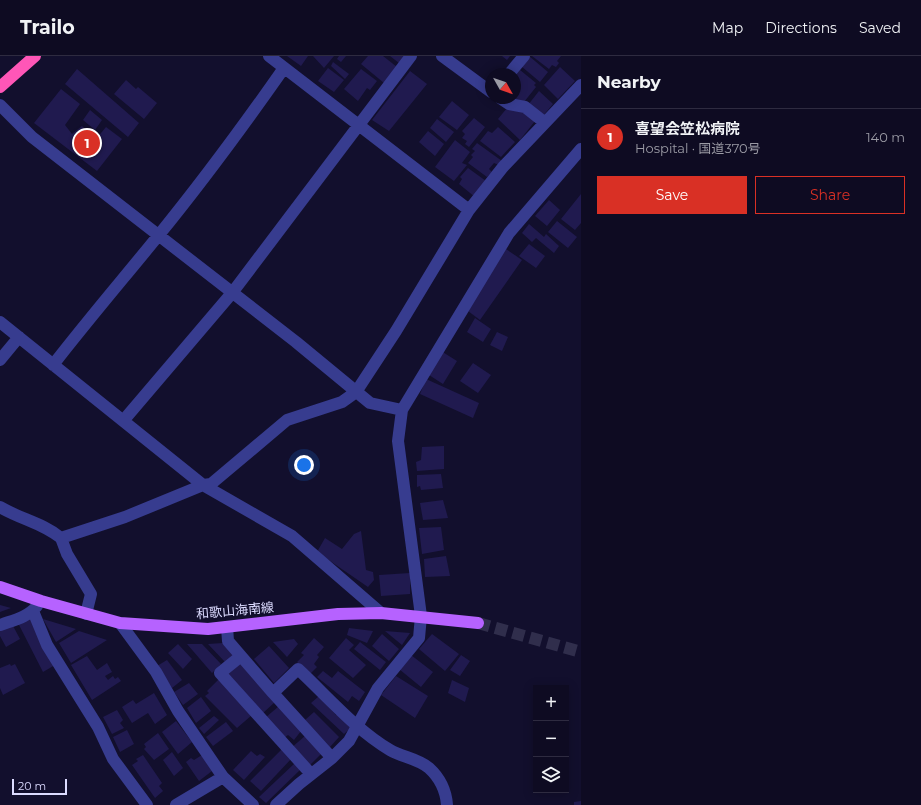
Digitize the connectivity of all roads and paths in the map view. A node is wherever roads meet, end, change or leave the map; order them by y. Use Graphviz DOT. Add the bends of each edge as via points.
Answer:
graph roads {
  1 [pos="35,56"];
  2 [pos="269,56"];
  3 [pos="412,56"];
  4 [pos="442,56"];
  5 [pos="524,56"];
  6 [pos="284,68"];
  7 [pos="514,68"];
  8 [pos="581,85"];
  9 [pos="0,87"];
  10 [pos="485,88"];
  11 [pos="509,104"];
  12 [pos="0,105"];
  13 [pos="544,122"];
  14 [pos="358,125"];
  15 [pos="581,149"];
  16 [pos="469,210"];
  17 [pos="159,235"];
  18 [pos="232,293"];
  19 [pos="0,322"];
  20 [pos="19,338"];
  21 [pos="0,360"];
  22 [pos="53,365"];
  23 [pos="356,392"];
  24 [pos="402,410"];
  25 [pos="123,421"];
  26 [pos="203,485"];
  27 [pos="0,507"];
  28 [pos="61,538"];
  29 [pos="0,587"];
  30 [pos="41,601"];
  31 [pos="33,611"];
  32 [pos="381,613"];
  33 [pos="86,614"];
  34 [pos="421,616"];
  35 [pos="120,623"];
  36 [pos="478,623"];
  37 [pos="0,625"];
  38 [pos="227,627"];
  39 [pos="241,656"];
  40 [pos="273,693"];
  41 [pos="358,726"];
  42 [pos="332,758"];
  43 [pos="311,774"];
  44 [pos="223,776"];
  45 [pos="147,805"];
  46 [pos="176,805"];
  47 [pos="253,805"];
  48 [pos="276,805"];
  49 [pos="447,805"];
  1 -- 9 [label="highway"];
  2 -- 6 [label="street"];
  3 -- 14 [label="street"];
  4 -- 10 [label="street"];
  5 -- 7 [label="street"];
  6 -- 14 [label="street"];
  6 -- 17 [label="street"];
  8 -- 13 [label="street"];
  11 -- 13 [label="street" via="525,107"];
  12 -- 17 [label="street" via="32,137"];
  13 -- 16 [label="street" via="503,166"];
  14 -- 16 [label="street"];
  14 -- 18 [label="street"];
  15 -- 24 [label="street" via="509,234"];
  16 -- 23 [label="street"];
  17 -- 18 [label="street"];
  17 -- 22 [label="street"];
  18 -- 23 [label="street"];
  18 -- 25 [label="street"];
  19 -- 20 [label="street"];
  20 -- 21 [label="street"];
  20 -- 22 [label="street"];
  22 -- 25 [label="street"];
  23 -- 24 [label="street" via="370,403"];
  23 -- 26 [label="street" via="342,402 287,420 211,484"];
  24 -- 34 [label="street" via="398,441"];
  25 -- 26 [label="street"];
  26 -- 28 [label="street" via="125,517"];
  26 -- 32 [label="street" via="292,536"];
  27 -- 28 [label="street" via="50,529"];
  28 -- 33 [label="street" via="67,554 91,594"];
  29 -- 30 [label="main road, 和歌山海南線"];
  30 -- 31 [label="street"];
  30 -- 33 [label="main road, 和歌山海南線"];
  31 -- 37 [label="street" via="22,618"];
  31 -- 45 [label="street" via="47,645 98,727 113,759"];
  32 -- 34 [label="main road, 和歌山海南線"];
  32 -- 38 [label="main road, 和歌山海南線" via="338,614"];
  33 -- 35 [label="main road, 和歌山海南線"];
  34 -- 36 [label="main road, 和歌山海南線"];
  34 -- 41 [label="street" via="419,638 378,688"];
  35 -- 38 [label="main road, 和歌山海南線" via="208,629"];
  35 -- 44 [label="street" via="156,672 178,711"];
  38 -- 39 [label="street" via="228,641"];
  39 -- 40 [label="street"];
  39 -- 43 [label="street" via="220,673"];
  40 -- 41 [label="street" via="298,669"];
  40 -- 42 [label="street"];
  41 -- 42 [label="street" via="349,741"];
  41 -- 49 [label="street" via="390,750 428,767 437,776 446,794"];
  42 -- 43 [label="street"];
  43 -- 48 [label="street"];
  44 -- 46 [label="street"];
  44 -- 47 [label="street"];
}
